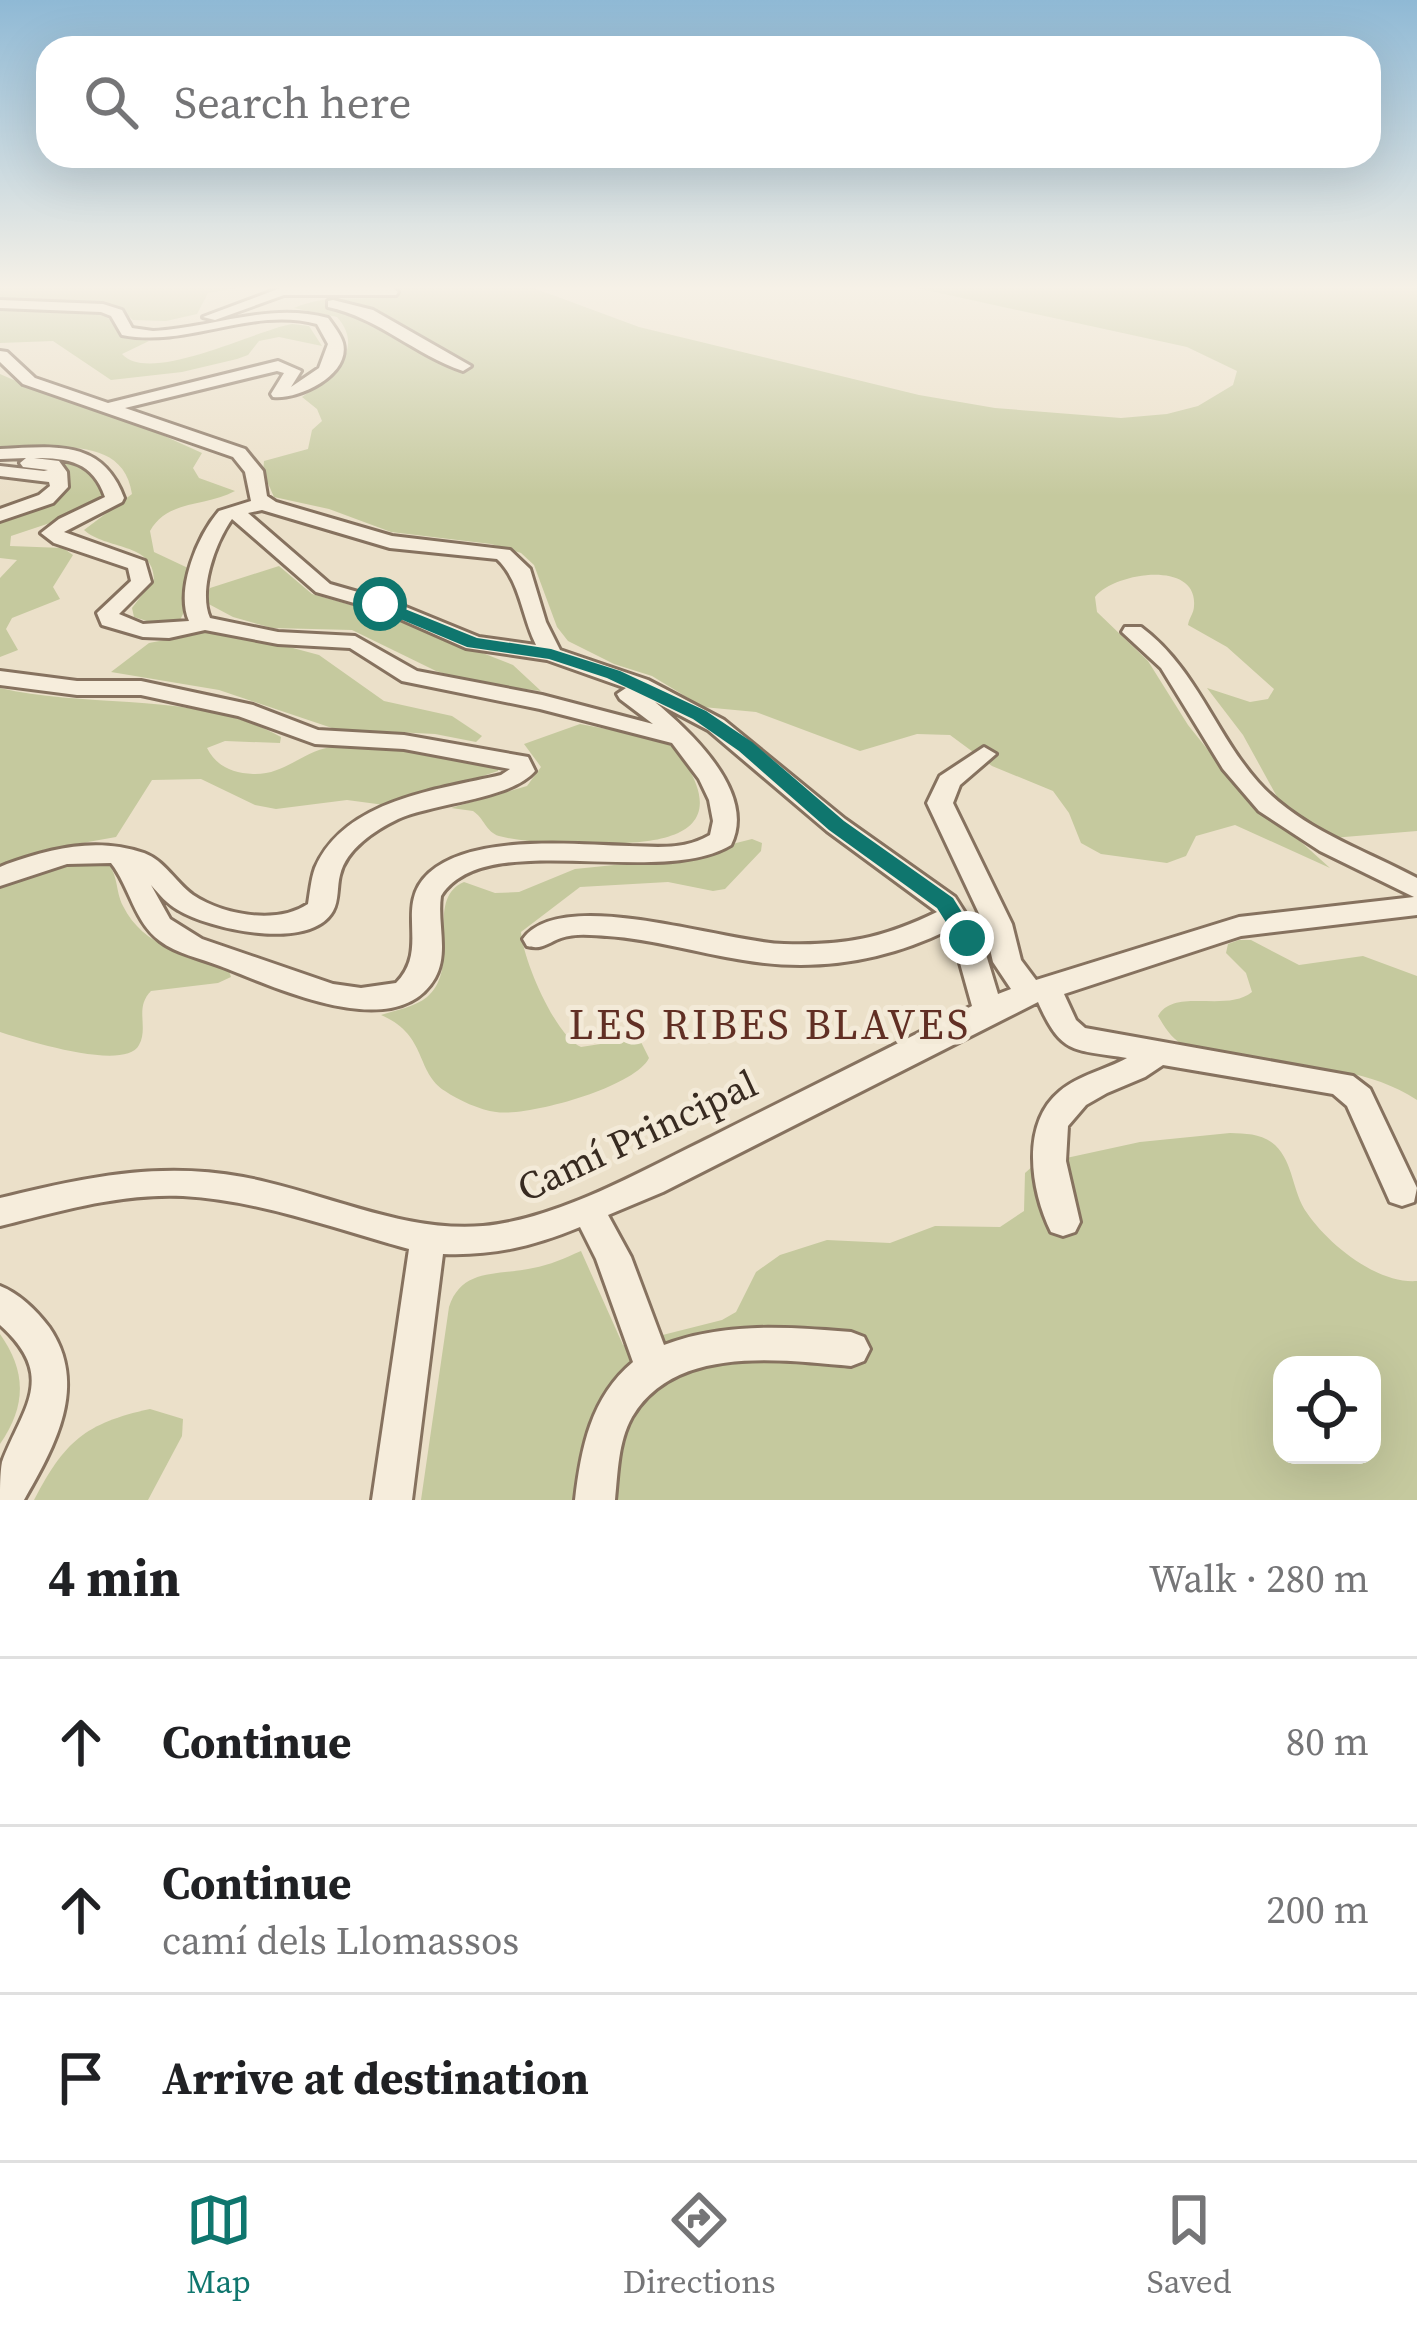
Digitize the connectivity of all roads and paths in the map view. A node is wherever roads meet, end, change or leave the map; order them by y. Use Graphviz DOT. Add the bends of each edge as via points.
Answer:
graph roads {
  1 [pos="336,356"];
  2 [pos="439,356"];
  3 [pos="4,362"];
  4 [pos="463,366"];
  5 [pos="112,407"];
  6 [pos="0,457"];
  7 [pos="0,471"];
  8 [pos="57,473"];
  9 [pos="264,504"];
  10 [pos="234,512"];
  11 [pos="0,515"];
  12 [pos="203,623"];
  13 [pos="1133,632"];
  14 [pos="557,657"];
  15 [pos="0,679"];
  16 [pos="680,738"];
  17 [pos="984,754"];
  18 [pos="119,856"];
  19 [pos="0,877"];
  20 [pos="1417,889"];
  21 [pos="1417,906"];
  22 [pos="956,915"];
  23 [pos="537,938"];
  24 [pos="1050,986"];
  25 [pos="988,1010"];
  26 [pos="1155,1054"];
  27 [pos="1402,1192"];
  28 [pos="589,1211"];
  29 [pos="0,1212"];
  30 [pos="1063,1222"];
  31 [pos="428,1239"];
  32 [pos="0,1303"];
  33 [pos="851,1349"];
  34 [pos="654,1367"];
  35 [pos="2,1500"];
  36 [pos="392,1500"];
  37 [pos="595,1500"];
  1 -- 5 [label="street" via="294,394 279,394 293,371 278,366"];
  2 -- 4 [label="street"];
  3 -- 5 [label="street" via="29,381"];
  5 -- 9 [label="street" via="238,452"];
  6 -- 8 [label="street" via="53,465"];
  6 -- 12 [label="street" via="85,456 113,487 110,505 51,531 138,565 141,582 110,610 109,621 172,631"];
  7 -- 8 [label="street"];
  8 -- 11 [label="street" via="51,496"];
  9 -- 10 [label="street"];
  9 -- 14 [label="street" via="390,542 502,554 520,569 535,622"];
  10 -- 12 [label="street" via="219,524 200,577 194,612"];
  10 -- 14 [label="street" via="323,588 474,643"];
  12 -- 16 [label="street" via="355,642 410,676"];
  13 -- 20 [label="street" via="1160,651 1272,810"];
  14 -- 16 [label="street" via="646,704"];
  14 -- 22 [label="street" via="640,685 716,725"];
  15 -- 18 [label="street" via="141,688 245,710 315,736 486,753 523,766 518,777 373,823 334,857 321,909 302,921 268,924 204,911 145,864"];
  16 -- 18 [label="street" via="721,796 727,829 718,843 679,855 513,856 455,868 427,896 422,975 390,998 325,992 176,938 156,920"];
  17 -- 24 [label="street" via="949,781 940,803 998,924 1007,962"];
  18 -- 19 [label="street" via="64,855"];
  21 -- 24 [label="street, Camí Principal" via="1252,924"];
  22 -- 23 [label="street" via="910,940 852,952 766,953 626,928 560,928"];
  22 -- 25 [label="street"];
  24 -- 25 [label="street, Camí Principal"];
  24 -- 26 [label="street" via="1076,1038"];
  25 -- 28 [label="street, Camí Principal"];
  26 -- 27 [label="street" via="1342,1084 1359,1098"];
  26 -- 30 [label="street" via="1058,1111 1048,1141"];
  28 -- 31 [label="street, Camí Principal" via="505,1238"];
  28 -- 34 [label="street"];
  29 -- 31 [label="street, Camí Principal" via="124,1183 200,1183"];
  31 -- 36 [label="street"];
  32 -- 35 [label="street" via="40,1343 53,1382 47,1415"];
  33 -- 34 [label="street" via="735,1345"];
  34 -- 37 [label="street" via="610,1412"];
}
